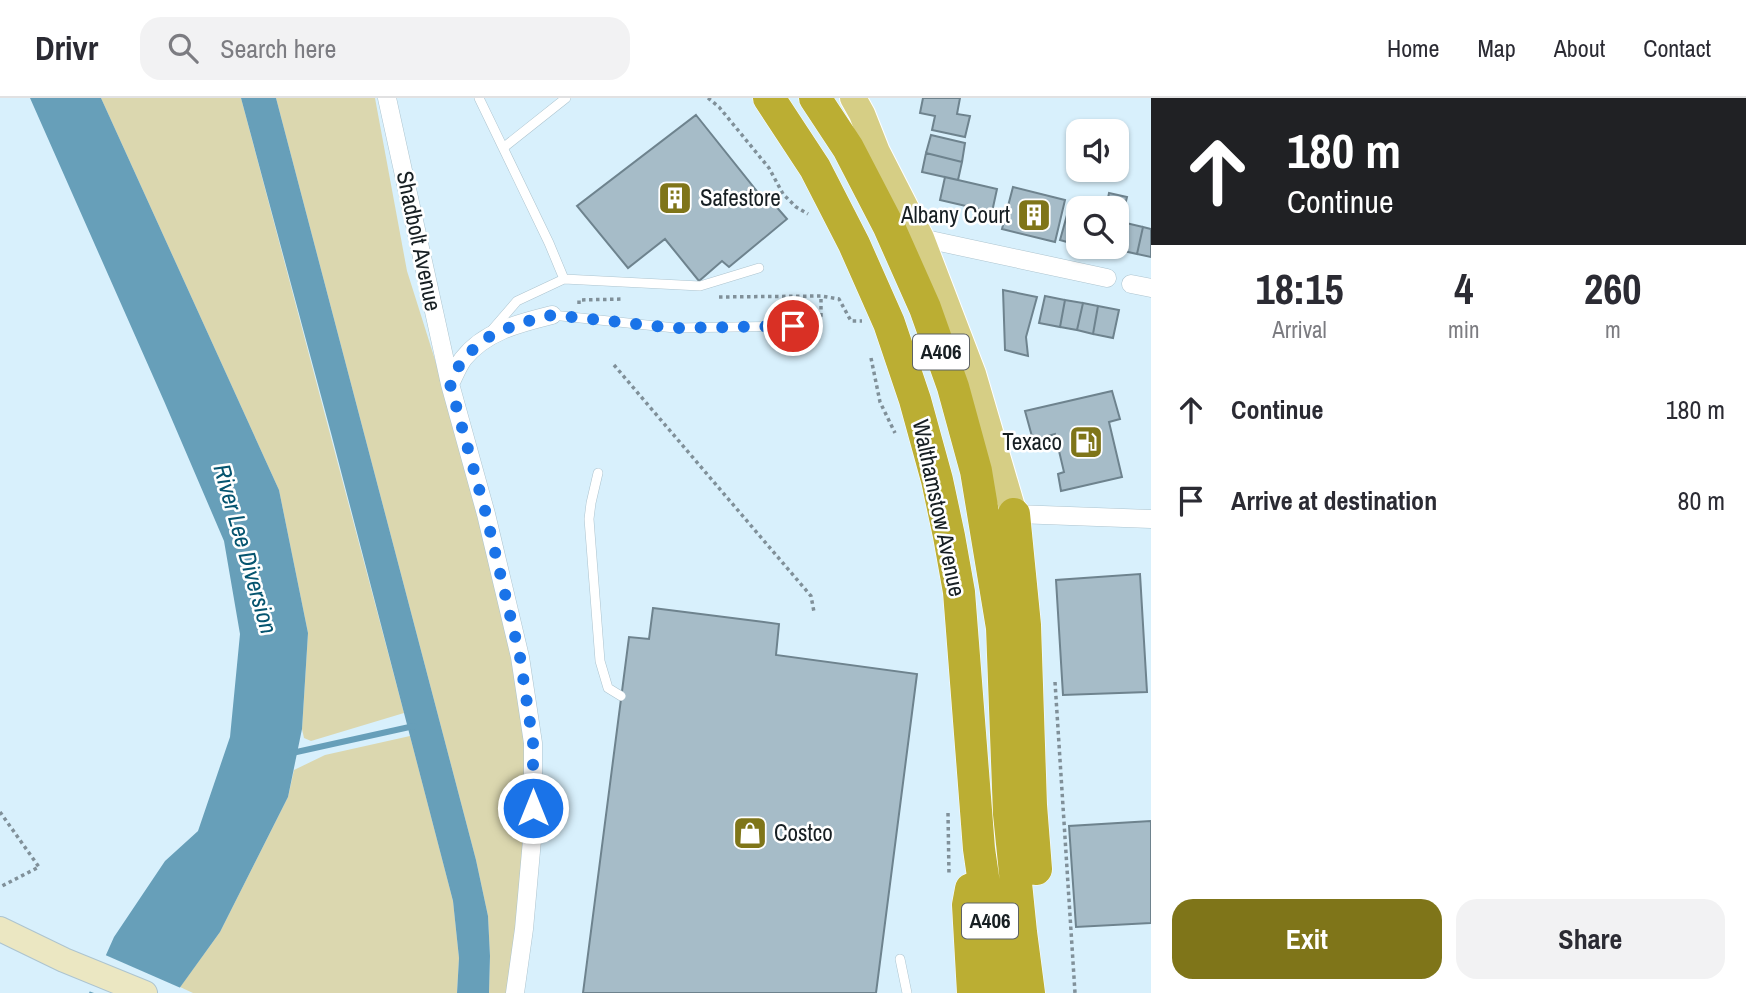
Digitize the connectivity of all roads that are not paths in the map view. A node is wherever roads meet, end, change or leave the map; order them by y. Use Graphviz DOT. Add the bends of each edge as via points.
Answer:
graph roads {
  1 [pos="387,98"];
  2 [pos="479,98"];
  3 [pos="566,98"];
  4 [pos="769,98"];
  5 [pos="815,98"];
  6 [pos="837,98"];
  7 [pos="858,103"];
  8 [pos="503,148"];
  9 [pos="877,152"];
  10 [pos="921,238"];
  11 [pos="759,268"];
  12 [pos="1107,278"];
  13 [pos="564,279"];
  14 [pos="1131,284"];
  15 [pos="1151,288"];
  16 [pos="552,315"];
  17 [pos="793,326"];
  18 [pos="484,339"];
  19 [pos="450,384"];
  20 [pos="598,473"];
  21 [pos="1014,514"];
  22 [pos="1151,519"];
  23 [pos="621,696"];
  24 [pos="979,849"];
  25 [pos="0,929"];
  26 [pos="901,959"];
  27 [pos="145,993"];
  28 [pos="515,993"];
  29 [pos="907,993"];
  30 [pos="973,993"];
  31 [pos="1000,993"];
  32 [pos="1029,993"];
  33 [pos="1046,993"];
  1 -- 19 [label="street, Shadbolt Avenue"];
  2 -- 8 [label="lane"];
  3 -- 8 [label="lane"];
  4 -- 24 [label="highway, Walthamstow Avenue / A406" via="815,168 854,244 889,323 915,400 937,480 959,592"];
  5 -- 32 [label="highway, Walthamstow Avenue / A406" via="848,148 925,308 976,471 1002,628 1009,814"];
  6 -- 9 [label="main road"];
  7 -- 9 [label="main road"];
  8 -- 13 [label="lane"];
  9 -- 10 [label="main road"];
  10 -- 12 [label="street"];
  10 -- 21 [label="main road" via="973,374"];
  11 -- 13 [label="lane" via="700,286"];
  12 -- 14 [label="lane"];
  13 -- 18 [label="lane" via="517,302"];
  14 -- 15 [label="street"];
  16 -- 17 [label="lane" via="675,328"];
  16 -- 18 [label="street"];
  18 -- 19 [label="street" via="462,360"];
  19 -- 28 [label="street, Shadbolt Avenue" via="520,657 533,743 533,830"];
  20 -- 23 [label="lane" via="589,519 600,661 608,688"];
  21 -- 22 [label="street"];
  21 -- 33 [label="highway, A406" via="1025,625 1032,818"];
  24 -- 30 [label="highway" via="968,905"];
  24 -- 31 [label="highway, Walthamstow Avenue / A406"];
  25 -- 27 [label="street"];
  26 -- 29 [label="lane"];
}
